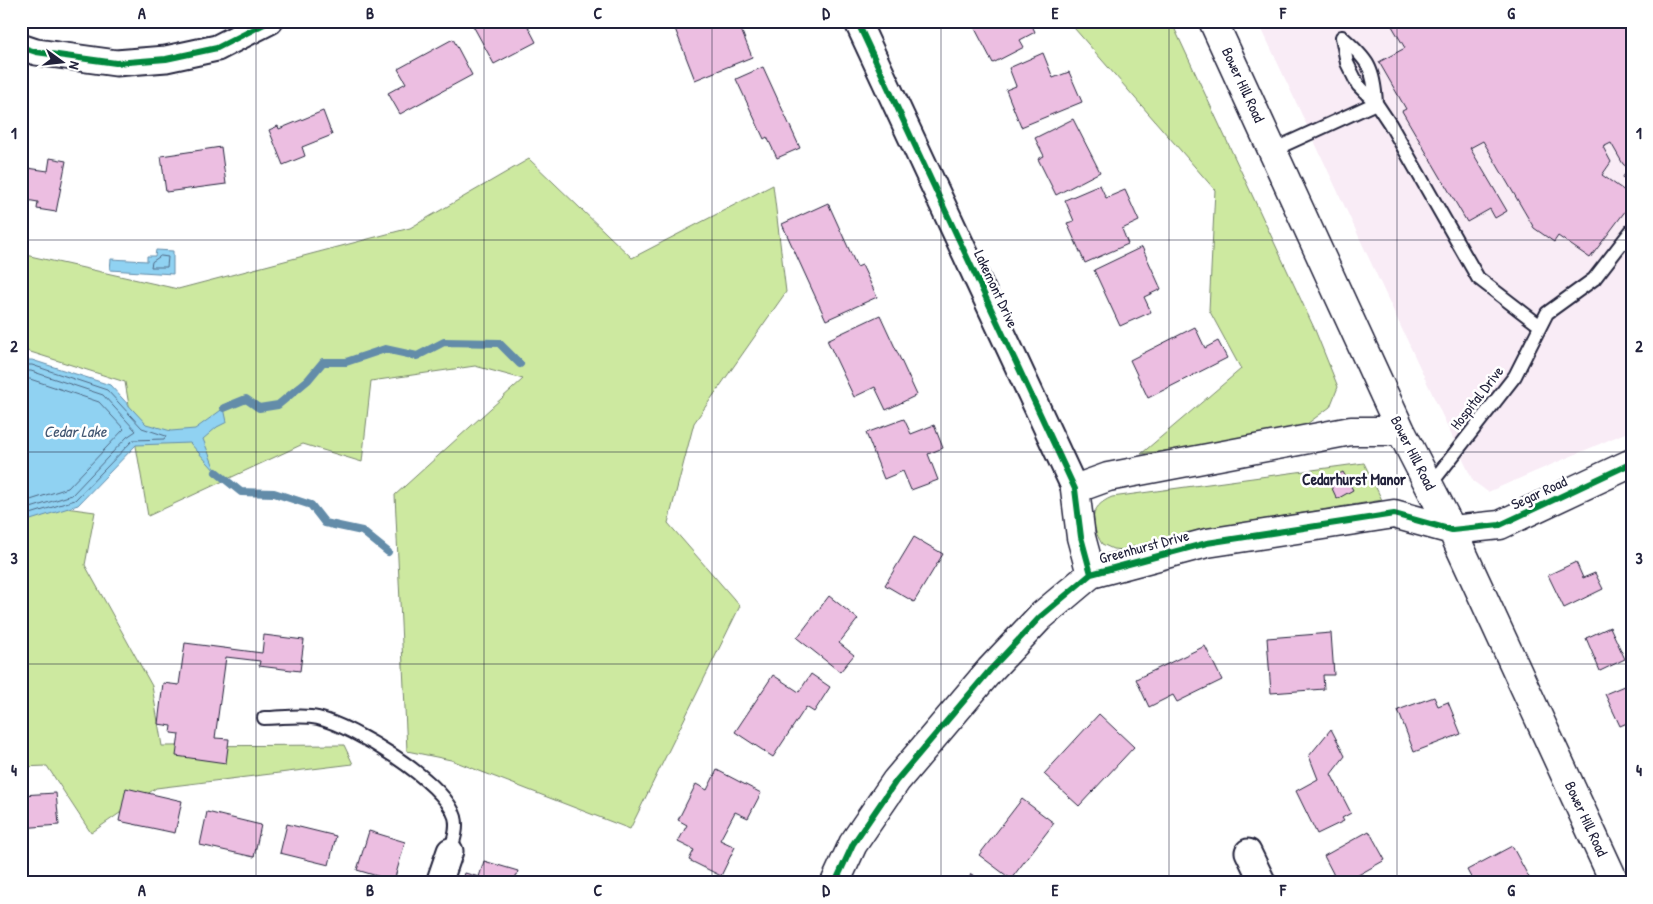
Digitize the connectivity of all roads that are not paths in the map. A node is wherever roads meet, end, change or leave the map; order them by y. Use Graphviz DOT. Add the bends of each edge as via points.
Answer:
graph roads {
  1 [pos="270,21"];
  2 [pos="857,21"];
  3 [pos="1213,21"];
  4 [pos="21,47"];
  5 [pos="1273,150"];
  6 [pos="1632,230"];
  7 [pos="1539,325"];
  8 [pos="1401,431"];
  9 [pos="1632,463"];
  10 [pos="1430,485"];
  11 [pos="1075,489"];
  12 [pos="1452,530"];
  13 [pos="1092,574"];
  14 [pos="264,718"];
  15 [pos="450,851"];
  16 [pos="1248,852"];
  17 [pos="439,883"];
  18 [pos="835,883"];
  19 [pos="1264,883"];
  20 [pos="1616,883"];
  1 -- 4 [label="street" via="217,48 166,59 116,63"];
  2 -- 11 [label="street, Lakemont Drive"];
  3 -- 5 [label="street, Bower Hill Road"];
  5 -- 7 [label="lane" via="1376,103 1478,278"];
  5 -- 8 [label="street, Bower Hill Road"];
  6 -- 7 [label="lane, Hospital Drive" via="1594,279 1556,304"];
  7 -- 10 [label="lane, Hospital Drive" via="1515,376"];
  8 -- 10 [label="street, Bower Hill Road"];
  8 -- 11 [label="street" via="1351,431 1108,477"];
  9 -- 12 [label="street, Segar Road" via="1500,525"];
  10 -- 12 [label="street, Bower Hill Road"];
  11 -- 13 [label="street, Lakemont Drive" via="1081,537"];
  12 -- 13 [label="street, Greenhurst Drive" via="1394,514 1207,543"];
  12 -- 20 [label="street, Bower Hill Road"];
  13 -- 18 [label="street, Greenhurst Drive" via="1040,617 902,773 853,844"];
  14 -- 15 [label="lane" via="317,718 334,723 418,772 444,797 455,817 456,835"];
  15 -- 17 [label="street"];
  16 -- 19 [label="street"];
}
